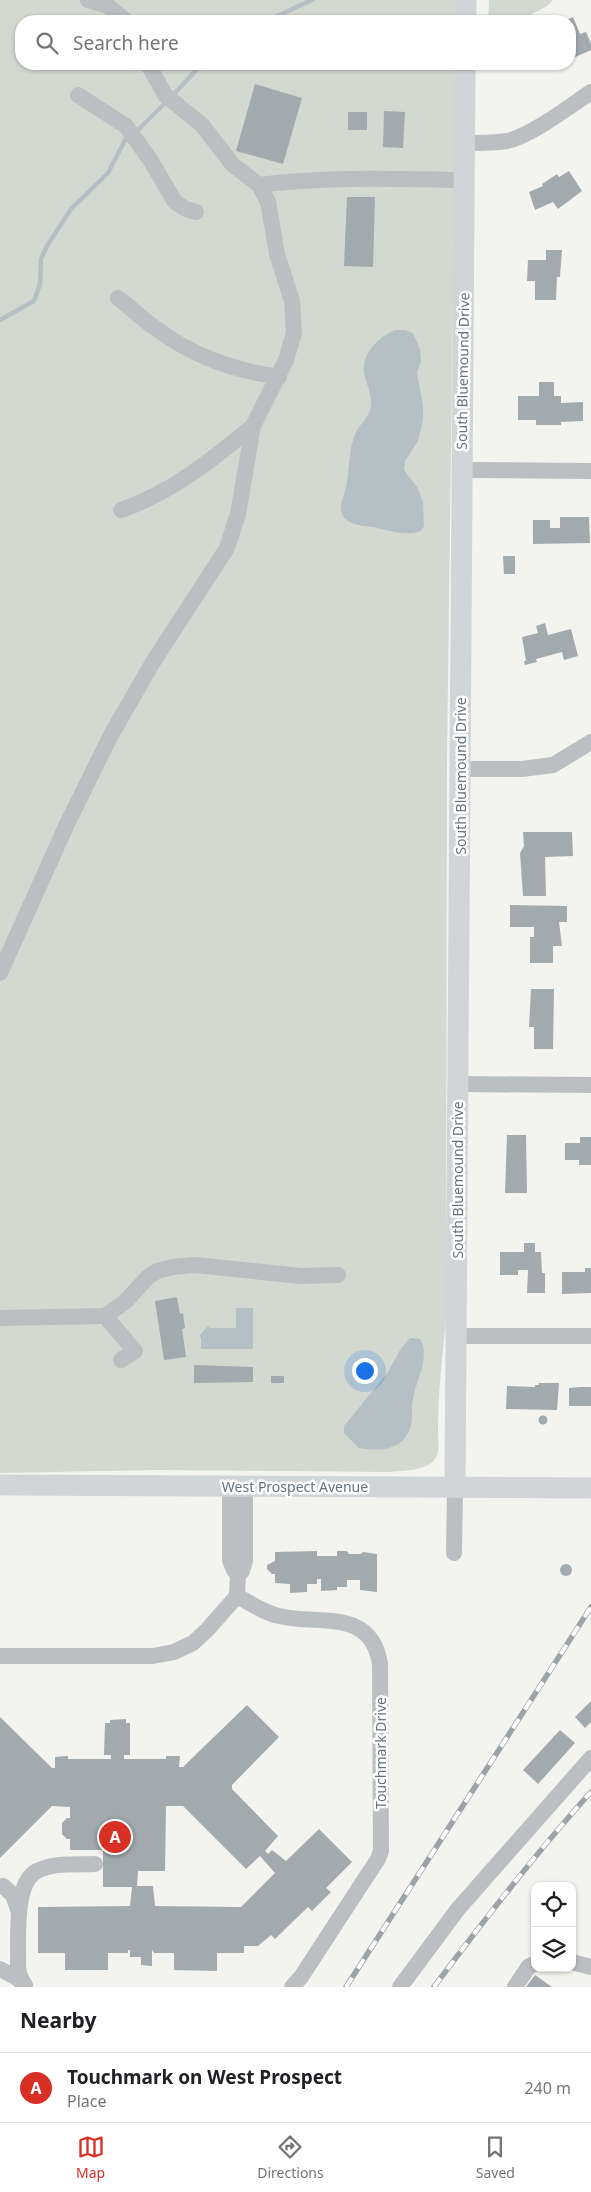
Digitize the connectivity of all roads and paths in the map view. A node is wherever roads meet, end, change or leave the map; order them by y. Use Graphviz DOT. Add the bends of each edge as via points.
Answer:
graph roads {
  1 [pos="88,0"];
  2 [pos="466,0"];
  3 [pos="119,15"];
  4 [pos="466,15"];
  5 [pos="152,70"];
  6 [pos="465,70"];
  7 [pos="591,92"];
  8 [pos="78,95"];
  9 [pos="465,143"];
  10 [pos="465,180"];
  11 [pos="260,185"];
  12 [pos="196,212"];
  13 [pos="118,298"];
  14 [pos="279,377"];
  15 [pos="253,426"];
  16 [pos="462,470"];
  17 [pos="591,471"];
  18 [pos="121,510"];
  19 [pos="591,742"];
  20 [pos="461,770"];
  21 [pos="0,973"];
  22 [pos="459,1084"];
  23 [pos="591,1085"];
  24 [pos="338,1275"];
  25 [pos="105,1316"];
  26 [pos="0,1318"];
  27 [pos="458,1336"];
  28 [pos="591,1336"];
  29 [pos="121,1360"];
  30 [pos="0,1485"];
  31 [pos="455,1487"];
  32 [pos="238,1488"];
  33 [pos="591,1488"];
  34 [pos="454,1553"];
  35 [pos="237,1596"];
  36 [pos="0,1656"];
  37 [pos="591,1758"];
  38 [pos="95,1864"];
  39 [pos="30,1876"];
  40 [pos="1,1886"];
  41 [pos="19,1912"];
  42 [pos="18,1943"];
  43 [pos="0,1961"];
  44 [pos="576,1963"];
  45 [pos="531,1965"];
  46 [pos="591,1967"];
  47 [pos="0,1969"];
  48 [pos="26,1986"];
  49 [pos="292,1987"];
  50 [pos="400,1987"];
  51 [pos="515,1987"];
  1 -- 3 [label="street" via="108,6"];
  2 -- 4 [label="main road"];
  5 -- 11 [label="street" via="169,99 202,125 233,165"];
  6 -- 9 [label="main road, South Bluemound Drive"];
  7 -- 9 [label="street" via="515,139"];
  8 -- 12 [label="street" via="121,122 151,160 175,202"];
  9 -- 10 [label="main road, South Bluemound Drive"];
  10 -- 11 [label="street" via="371,179"];
  10 -- 16 [label="main road, South Bluemound Drive"];
  11 -- 14 [label="street" via="268,202 272,232 292,301 295,324 292,343"];
  13 -- 14 [label="street" via="155,328 202,356 229,367"];
  14 -- 15 [label="street"];
  15 -- 18 [label="street" via="178,482 139,504"];
  15 -- 21 [label="street" via="238,514 227,548 153,662 111,736 67,824"];
  16 -- 17 [label="street"];
  16 -- 20 [label="main road, South Bluemound Drive"];
  19 -- 20 [label="street" via="553,765"];
  20 -- 22 [label="main road, South Bluemound Drive"];
  22 -- 23 [label="street"];
  22 -- 27 [label="main road, South Bluemound Drive"];
  24 -- 25 [label="street" via="301,1276 195,1265 173,1268 148,1277 125,1302"];
  25 -- 26 [label="street"];
  25 -- 29 [label="street" via="135,1351"];
  27 -- 28 [label="street"];
  27 -- 31 [label="main road, South Bluemound Drive"];
  30 -- 32 [label="main road, West Prospect Avenue"];
  31 -- 32 [label="main road, West Prospect Avenue"];
  31 -- 33 [label="main road, West Prospect Avenue"];
  31 -- 34 [label="street"];
  32 -- 35 [label="street" via="245,1561 238,1574"];
  35 -- 36 [label="street" via="193,1643 174,1652 153,1656"];
  35 -- 49 [label="street, Touchmark Drive" via="276,1616 354,1625 374,1643 380,1664 381,1851 302,1977"];
  37 -- 50 [label="street" via="458,1909"];
  38 -- 39 [label="street" via="59,1865"];
  39 -- 40 [label="street"];
  39 -- 41 [label="street"];
  40 -- 41 [label="street" via="14,1895"];
  41 -- 42 [label="street"];
  42 -- 43 [label="street"];
  42 -- 48 [label="street" via="19,1974"];
  44 -- 46 [label="street"];
  45 -- 51 [label="street"];
  47 -- 48 [label="street"];
}
